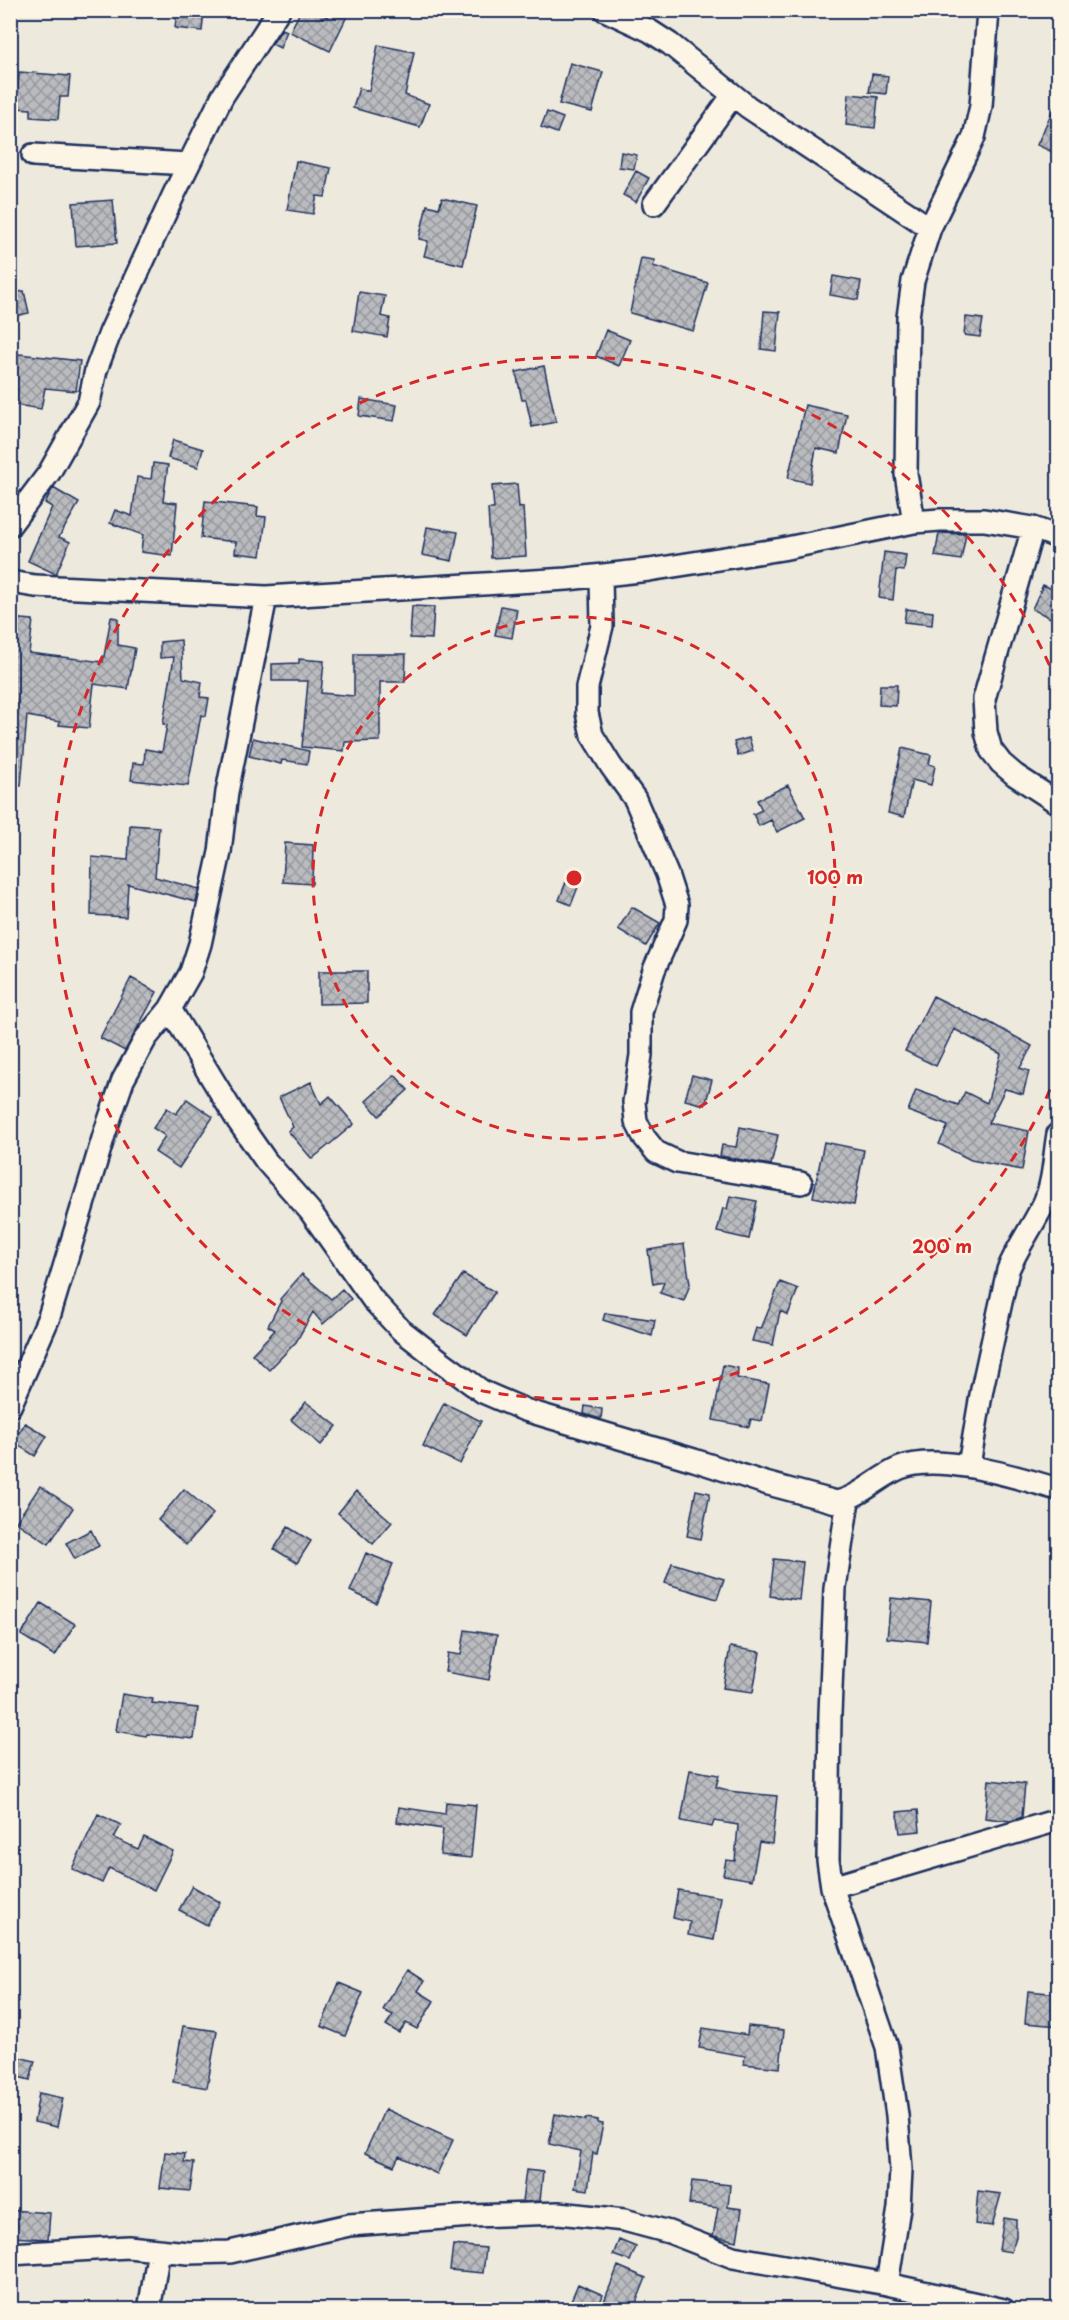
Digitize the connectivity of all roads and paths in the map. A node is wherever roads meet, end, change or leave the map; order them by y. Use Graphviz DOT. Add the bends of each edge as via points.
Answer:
graph roads {
  1 [pos="279,10"];
  2 [pos="605,10"];
  3 [pos="988,10"];
  4 [pos="733,95"];
  5 [pos="33,155"];
  6 [pos="189,164"];
  7 [pos="654,204"];
  8 [pos="930,228"];
  9 [pos="914,522"];
  10 [pos="10,525"];
  11 [pos="1034,528"];
  12 [pos="1059,537"];
  13 [pos="601,576"];
  14 [pos="10,582"];
  15 [pos="266,597"];
  16 [pos="1059,803"];
  17 [pos="170,1009"];
  18 [pos="1059,1134"];
  19 [pos="801,1183"];
  20 [pos="10,1406"];
  21 [pos="969,1465"];
  22 [pos="1059,1489"];
  23 [pos="848,1500"];
  24 [pos="1059,1820"];
  25 [pos="832,1887"];
  26 [pos="159,2250"];
  27 [pos="10,2254"];
  28 [pos="887,2284"];
  29 [pos="149,2310"];
  30 [pos="1004,2310"];
  1 -- 6 [label="street" via="222,97"];
  2 -- 4 [label="street" via="670,44"];
  3 -- 8 [label="street" via="981,106 974,137"];
  4 -- 7 [label="street"];
  4 -- 8 [label="street"];
  5 -- 6 [label="street"];
  6 -- 10 [label="street" via="110,333 89,402 49,473"];
  8 -- 9 [label="street" via="914,280 908,317 906,474"];
  9 -- 11 [label="street" via="984,520"];
  9 -- 13 [label="street" via="782,549"];
  11 -- 12 [label="street"];
  11 -- 16 [label="street" via="984,699 986,732 990,750 1001,763"];
  13 -- 15 [label="street"];
  13 -- 19 [label="street" via="602,626 587,687 586,713 592,735 635,799 677,905 676,920 641,1012 636,1121 656,1152 677,1162"];
  14 -- 15 [label="street"];
  15 -- 17 [label="street" via="200,944"];
  17 -- 20 [label="street" via="146,1038 123,1080 49,1317"];
  17 -- 23 [label="street" via="254,1144 310,1211 373,1300 402,1330 483,1392 525,1410 765,1483 836,1502"];
  18 -- 21 [label="street" via="1044,1203 1008,1270"];
  21 -- 22 [label="street"];
  21 -- 23 [label="street" via="904,1467"];
  23 -- 25 [label="street" via="835,1588 830,1703 828,1848"];
  24 -- 25 [label="street"];
  25 -- 28 [label="street" via="887,2047 897,2115 899,2208"];
  26 -- 27 [label="street" via="128,2247"];
  26 -- 28 [label="street" via="230,2252 349,2225 559,2213 624,2220 669,2232 733,2258"];
  26 -- 29 [label="street"];
  28 -- 30 [label="street"];
}
